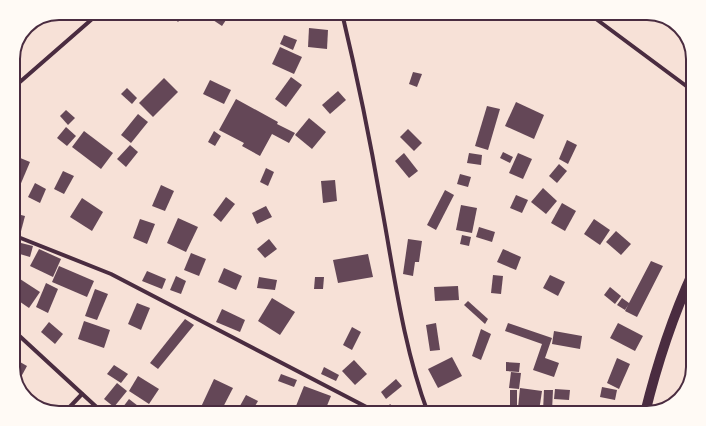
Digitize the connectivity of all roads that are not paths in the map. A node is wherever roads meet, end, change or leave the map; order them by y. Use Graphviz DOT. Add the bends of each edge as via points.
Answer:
graph roads {
  1 [pos="91,20"];
  2 [pos="344,20"];
  3 [pos="597,20"];
  4 [pos="20,82"];
  5 [pos="686,86"];
  6 [pos="20,238"];
  7 [pos="686,287"];
  8 [pos="20,336"];
  9 [pos="82,394"];
  10 [pos="71,406"];
  11 [pos="95,406"];
  12 [pos="365,406"];
  13 [pos="425,406"];
  14 [pos="647,406"];
  1 -- 4 [label="street"];
  2 -- 13 [label="street" via="367,121 398,294 417,383"];
  3 -- 5 [label="street"];
  6 -- 12 [label="street" via="111,274"];
  7 -- 14 [label="main road" via="665,340"];
  8 -- 9 [label="street"];
  9 -- 10 [label="street"];
  9 -- 11 [label="street"];
}
